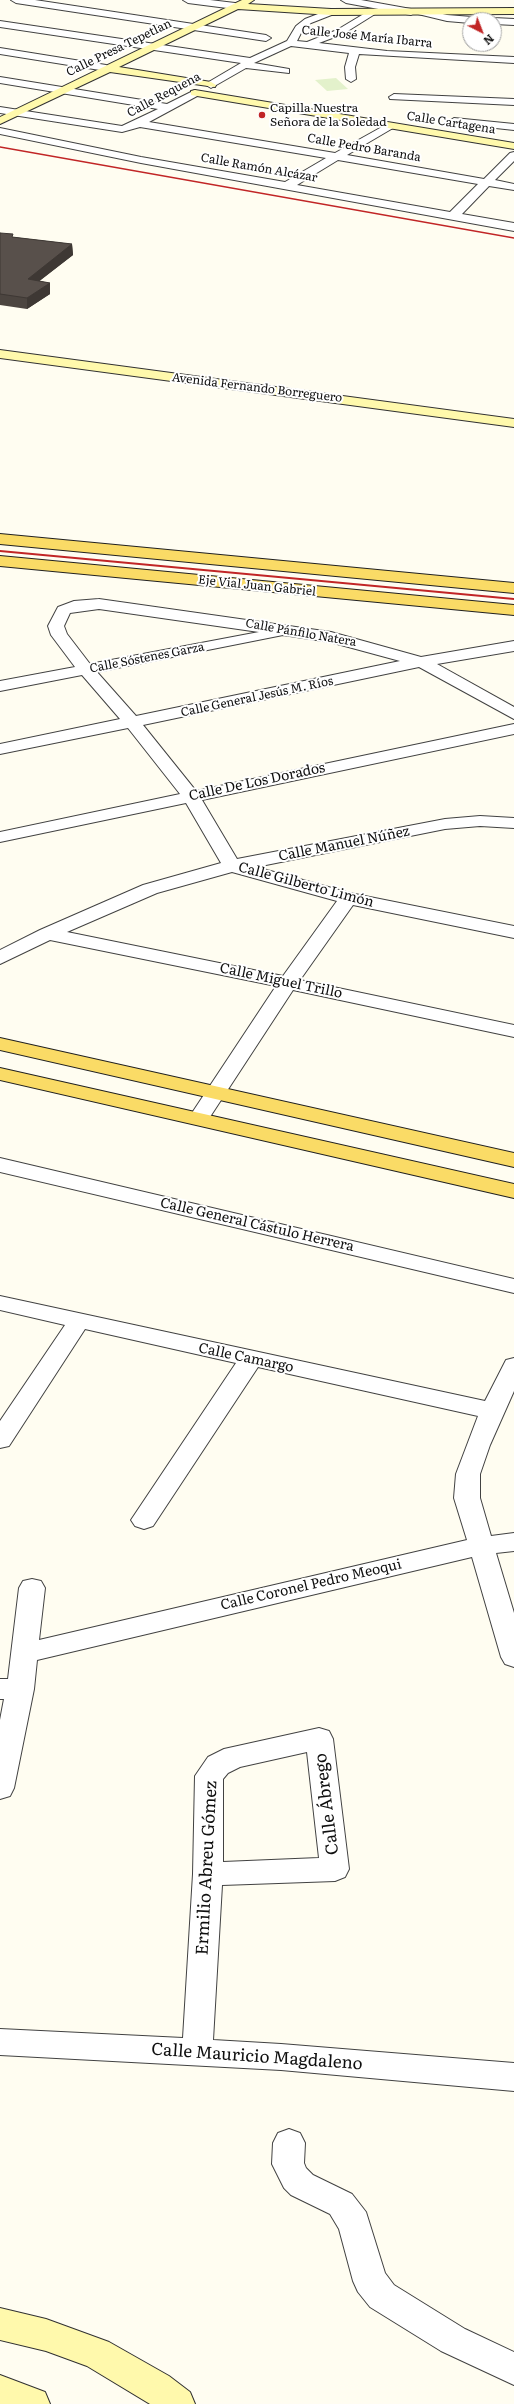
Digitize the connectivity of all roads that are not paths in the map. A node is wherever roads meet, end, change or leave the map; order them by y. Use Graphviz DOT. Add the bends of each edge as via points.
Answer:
graph roads {
  1 [pos="16,0"];
  2 [pos="188,0"];
  3 [pos="250,0"];
  4 [pos="346,0"];
  5 [pos="235,6"];
  6 [pos="514,11"];
  7 [pos="331,12"];
  8 [pos="372,12"];
  9 [pos="416,12"];
  10 [pos="462,19"];
  11 [pos="502,21"];
  12 [pos="514,22"];
  13 [pos="0,24"];
  14 [pos="192,27"];
  15 [pos="266,38"];
  16 [pos="290,43"];
  17 [pos="308,44"];
  18 [pos="152,47"];
  19 [pos="0,51"];
  20 [pos="355,51"];
  21 [pos="514,60"];
  22 [pos="248,63"];
  23 [pos="106,68"];
  24 [pos="285,70"];
  25 [pos="351,79"];
  26 [pos="0,80"];
  27 [pos="211,85"];
  28 [pos="62,90"];
  29 [pos="195,93"];
  30 [pos="394,97"];
  31 [pos="514,102"];
  32 [pos="168,107"];
  33 [pos="0,110"];
  34 [pos="17,113"];
  35 [pos="0,121"];
  36 [pos="454,121"];
  37 [pos="138,123"];
  38 [pos="389,126"];
  39 [pos="514,127"];
  40 [pos="0,131"];
  41 [pos="514,146"];
  42 [pos="514,155"];
  43 [pos="338,156"];
  44 [pos="487,182"];
  45 [pos="287,186"];
  46 [pos="514,186"];
  47 [pos="453,216"];
  48 [pos="514,227"];
  49 [pos="0,354"];
  50 [pos="514,423"];
  51 [pos="0,539"];
  52 [pos="0,561"];
  53 [pos="514,588"];
  54 [pos="74,606"];
  55 [pos="514,610"];
  56 [pos="293,630"];
  57 [pos="514,646"];
  58 [pos="421,662"];
  59 [pos="86,670"];
  60 [pos="0,686"];
  61 [pos="514,714"];
  62 [pos="133,722"];
  63 [pos="514,729"];
  64 [pos="0,749"];
  65 [pos="191,796"];
  66 [pos="514,823"];
  67 [pos="0,837"];
  68 [pos="232,866"];
  69 [pos="348,898"];
  70 [pos="514,932"];
  71 [pos="47,934"];
  72 [pos="0,958"];
  73 [pos="288,983"];
  74 [pos="514,1031"];
  75 [pos="0,1044"];
  76 [pos="0,1074"];
  77 [pos="217,1092"];
  78 [pos="199,1119"];
  79 [pos="514,1160"];
  80 [pos="0,1165"];
  81 [pos="514,1191"];
  82 [pos="514,1286"];
  83 [pos="0,1303"];
  84 [pos="79,1321"];
  85 [pos="251,1359"];
  86 [pos="514,1366"];
  87 [pos="492,1411"];
  88 [pos="1,1437"];
  89 [pos="144,1520"];
  90 [pos="514,1542"];
  91 [pos="482,1546"];
  92 [pos="32,1588"];
  93 [pos="25,1654"];
  94 [pos="514,1657"];
  95 [pos="10,1689"];
  96 [pos="319,1739"];
  97 [pos="0,1788"];
  98 [pos="208,1874"];
  99 [pos="0,2042"];
  100 [pos="197,2054"];
  101 [pos="514,2077"];
  102 [pos="289,2143"];
  103 [pos="0,2324"];
  104 [pos="514,2368"];
  105 [pos="0,2392"];
  106 [pos="33,2404"];
  107 [pos="178,2404"];
  1 -- 14 [label="street"];
  2 -- 5 [label="street"];
  3 -- 5 [label="street, Calle Presa Tepetlan"];
  4 -- 9 [label="street"];
  5 -- 7 [label="street"];
  5 -- 14 [label="street, Calle Presa Tepetlan"];
  6 -- 9 [label="street"];
  7 -- 8 [label="street"];
  7 -- 16 [label="street" via="308,21 299,28"];
  8 -- 9 [label="street"];
  8 -- 17 [label="street" via="340,32"];
  9 -- 10 [label="street"];
  11 -- 12 [label="street"];
  13 -- 18 [label="street"];
  14 -- 15 [label="street"];
  14 -- 18 [label="street, Calle Presa Tepetlan"];
  16 -- 17 [label="street, Calle José María Ibarra"];
  16 -- 22 [label="street, Calle Requena"];
  17 -- 20 [label="street, Calle José María Ibarra"];
  18 -- 22 [label="street"];
  18 -- 23 [label="street, Calle Presa Tepetlan"];
  19 -- 23 [label="street"];
  20 -- 21 [label="street, Calle José María Ibarra"];
  20 -- 25 [label="street" via="350,67"];
  22 -- 24 [label="street"];
  22 -- 27 [label="street, Calle Requena"];
  23 -- 27 [label="street"];
  23 -- 28 [label="street, Calle Presa Tepetlan"];
  26 -- 28 [label="street"];
  27 -- 29 [label="street, Calle Requena"];
  28 -- 32 [label="street"];
  28 -- 34 [label="street, Calle Presa Tepetlan"];
  29 -- 32 [label="street, Calle Requena"];
  29 -- 38 [label="street, Calle Cartagena"];
  30 -- 31 [label="street"];
  32 -- 37 [label="street, Calle Requena"];
  33 -- 34 [label="street, Calle Requena"];
  34 -- 35 [label="street, Calle Presa Tepetlan"];
  34 -- 37 [label="street, Calle Requena" via="113,129 128,128"];
  36 -- 39 [label="street"];
  37 -- 43 [label="street, Calle Pedro Baranda"];
  38 -- 41 [label="street, Calle Cartagena"];
  38 -- 43 [label="street"];
  40 -- 45 [label="street, Calle Ramón Alcázar"];
  42 -- 44 [label="street"];
  43 -- 44 [label="street, Calle Pedro Baranda"];
  43 -- 45 [label="street"];
  44 -- 46 [label="street, Calle Pedro Baranda"];
  44 -- 47 [label="street"];
  45 -- 47 [label="street, Calle Ramón Alcázar"];
  47 -- 48 [label="street, Calle Ramón Alcázar"];
  49 -- 50 [label="street, Avenida Fernando Borreguero"];
  51 -- 53 [label="main road, Eje Vial Juan Gabriel"];
  52 -- 55 [label="main road, Eje Vial Juan Gabriel"];
  54 -- 56 [label="street, Calle Pánfilo Natera" via="99,604"];
  54 -- 59 [label="street, Calle Gilberto Limón" via="64,610 56,626 59,635"];
  56 -- 58 [label="street, Calle Pánfilo Natera" via="366,645"];
  56 -- 59 [label="street, Calle Sóstenes Garza"];
  57 -- 58 [label="street, Calle General Jesús M. Ríos"];
  58 -- 61 [label="street, Calle Pánfilo Natera"];
  58 -- 62 [label="street, Calle General Jesús M. Ríos"];
  59 -- 60 [label="street, Calle Sóstenes Garza"];
  59 -- 62 [label="street, Calle Gilberto Limón"];
  62 -- 64 [label="street, Calle General Jesús M. Ríos"];
  62 -- 65 [label="street, Calle Gilberto Limón"];
  63 -- 65 [label="street, Calle De Los Dorados"];
  65 -- 67 [label="street, Calle De Los Dorados"];
  65 -- 68 [label="street, Calle Gilberto Limón"];
  66 -- 68 [label="street, Calle Manuel Núñez" via="480,821 445,824"];
  68 -- 69 [label="street, Calle Gilberto Limón"];
  68 -- 71 [label="street, Calle Manuel Núñez" via="150,889"];
  69 -- 70 [label="street, Calle Gilberto Limón"];
  69 -- 73 [label="street"];
  71 -- 72 [label="street, Calle Manuel Núñez"];
  71 -- 73 [label="street, Calle Miguel Trillo"];
  73 -- 74 [label="street, Calle Miguel Trillo"];
  73 -- 77 [label="street"];
  75 -- 77 [label="main road"];
  76 -- 78 [label="main road"];
  77 -- 78 [label="street"];
  77 -- 79 [label="main road"];
  78 -- 81 [label="main road"];
  80 -- 82 [label="street, Calle General Cástulo Herrera"];
  83 -- 84 [label="street, Calle Camargo"];
  84 -- 85 [label="street, Calle Camargo"];
  84 -- 88 [label="street"];
  85 -- 87 [label="street, Calle Camargo"];
  85 -- 89 [label="street"];
  86 -- 87 [label="street"];
  87 -- 91 [label="street" via="468,1474 467,1498"];
  90 -- 91 [label="street, Calle Coronel Pedro Meoqui"];
  91 -- 93 [label="street, Calle Coronel Pedro Meoqui" via="291,1589"];
  91 -- 94 [label="street"];
  92 -- 93 [label="street"];
  93 -- 95 [label="street"];
  95 -- 97 [label="street"];
  96 -- 98 [label="street, Ermilio Abreu Gómez" via="234,1757 224,1760 212,1770 209,1776"];
  96 -- 98 [label="street, Calle Ábrego" via="335,1869"];
  98 -- 100 [label="street, Ermilio Abreu Gómez"];
  99 -- 100 [label="street, Calle Mauricio Magdaleno"];
  100 -- 101 [label="street, Calle Mauricio Magdaleno" via="281,2057"];
  102 -- 104 [label="street" via="288,2164 295,2178 302,2185 341,2204 354,2223 370,2281 382,2296 453,2340"];
  103 -- 107 [label="street" via="46,2335 97,2353 158,2388"];
  105 -- 106 [label="street"];
}
